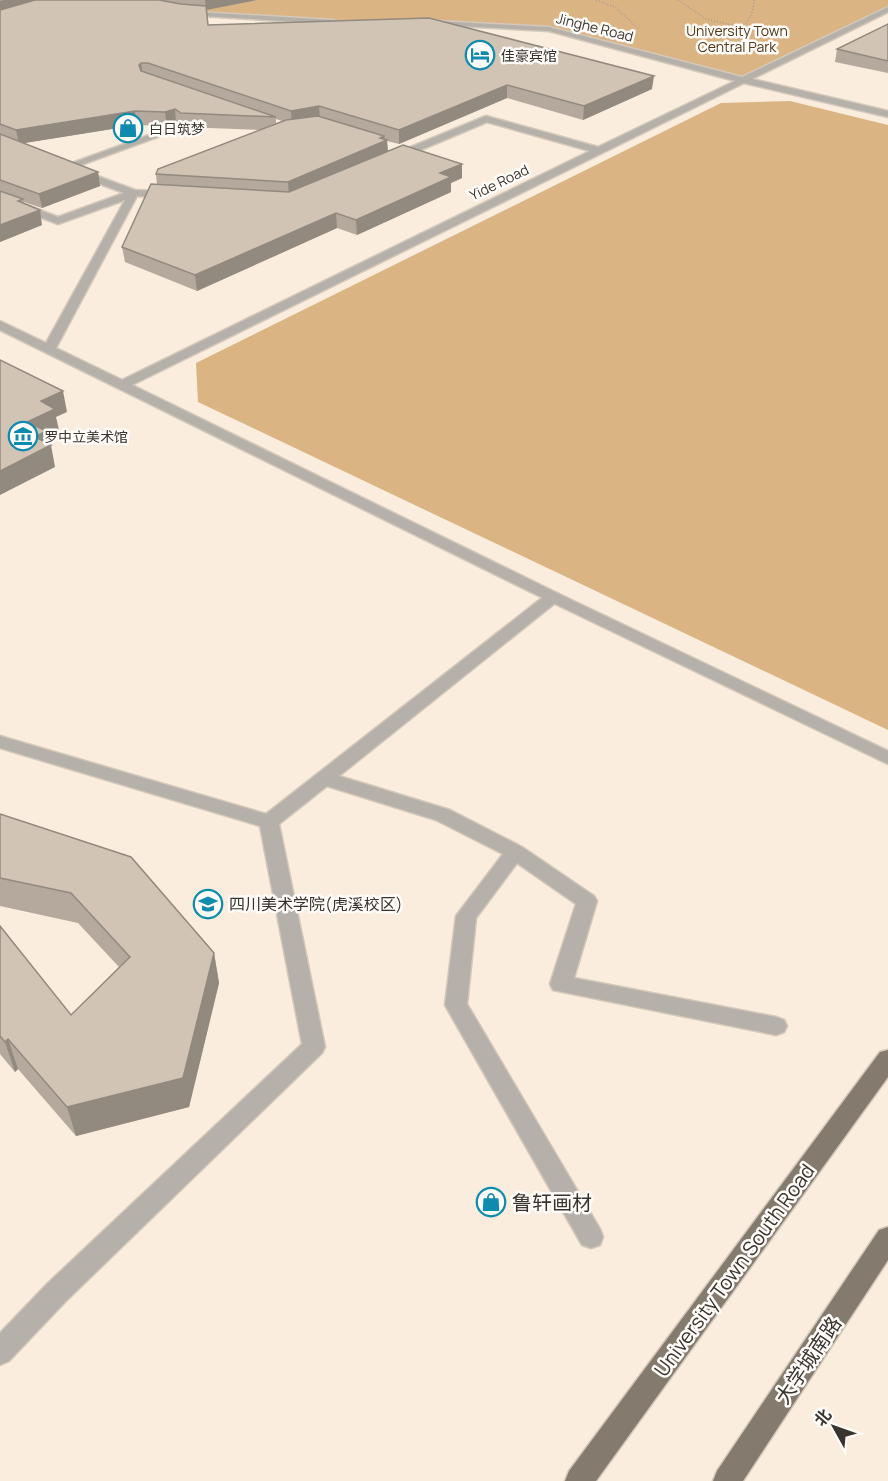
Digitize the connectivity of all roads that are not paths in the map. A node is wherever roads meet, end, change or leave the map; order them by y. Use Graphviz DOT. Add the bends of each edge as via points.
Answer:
graph roads {
  1 [pos="888,9"];
  2 [pos="172,11"];
  3 [pos="343,22"];
  4 [pos="412,22"];
  5 [pos="743,80"];
  6 [pos="888,114"];
  7 [pos="177,128"];
  8 [pos="386,145"];
  9 [pos="597,150"];
  10 [pos="408,152"];
  11 [pos="386,161"];
  12 [pos="134,193"];
  13 [pos="178,195"];
  14 [pos="0,198"];
  15 [pos="0,325"];
  16 [pos="49,349"];
  17 [pos="124,384"];
  18 [pos="553,597"];
  19 [pos="0,742"];
  20 [pos="888,758"];
  21 [pos="324,778"];
  22 [pos="269,822"];
  23 [pos="515,852"];
  24 [pos="776,1026"];
  25 [pos="888,1059"];
  26 [pos="591,1237"];
  27 [pos="888,1238"];
  28 [pos="0,1353"];
  29 [pos="579,1481"];
  30 [pos="727,1481"];
  1 -- 5 [label="street, Yide Road"];
  2 -- 3 [label="street"];
  4 -- 5 [label="street, Jinghe Road" via="549,28"];
  5 -- 6 [label="street, Jinghe Road"];
  5 -- 9 [label="street, Yide Road"];
  7 -- 12 [label="street" via="61,165"];
  8 -- 10 [label="street"];
  9 -- 10 [label="street" via="486,119"];
  9 -- 17 [label="street, Yide Road"];
  10 -- 11 [label="street"];
  12 -- 13 [label="street"];
  12 -- 14 [label="street" via="58,221"];
  12 -- 16 [label="street"];
  15 -- 16 [label="street"];
  16 -- 17 [label="street"];
  17 -- 18 [label="street"];
  18 -- 20 [label="street"];
  18 -- 21 [label="street"];
  19 -- 22 [label="street"];
  21 -- 22 [label="street"];
  21 -- 23 [label="street" via="443,815"];
  22 -- 28 [label="street" via="314,1047 57,1292"];
  23 -- 24 [label="street" via="587,901 561,984"];
  23 -- 26 [label="street" via="466,916 456,1005"];
  25 -- 29 [label="main road, University Town South Road"];
  27 -- 30 [label="main road, 大学城南路"];
}
